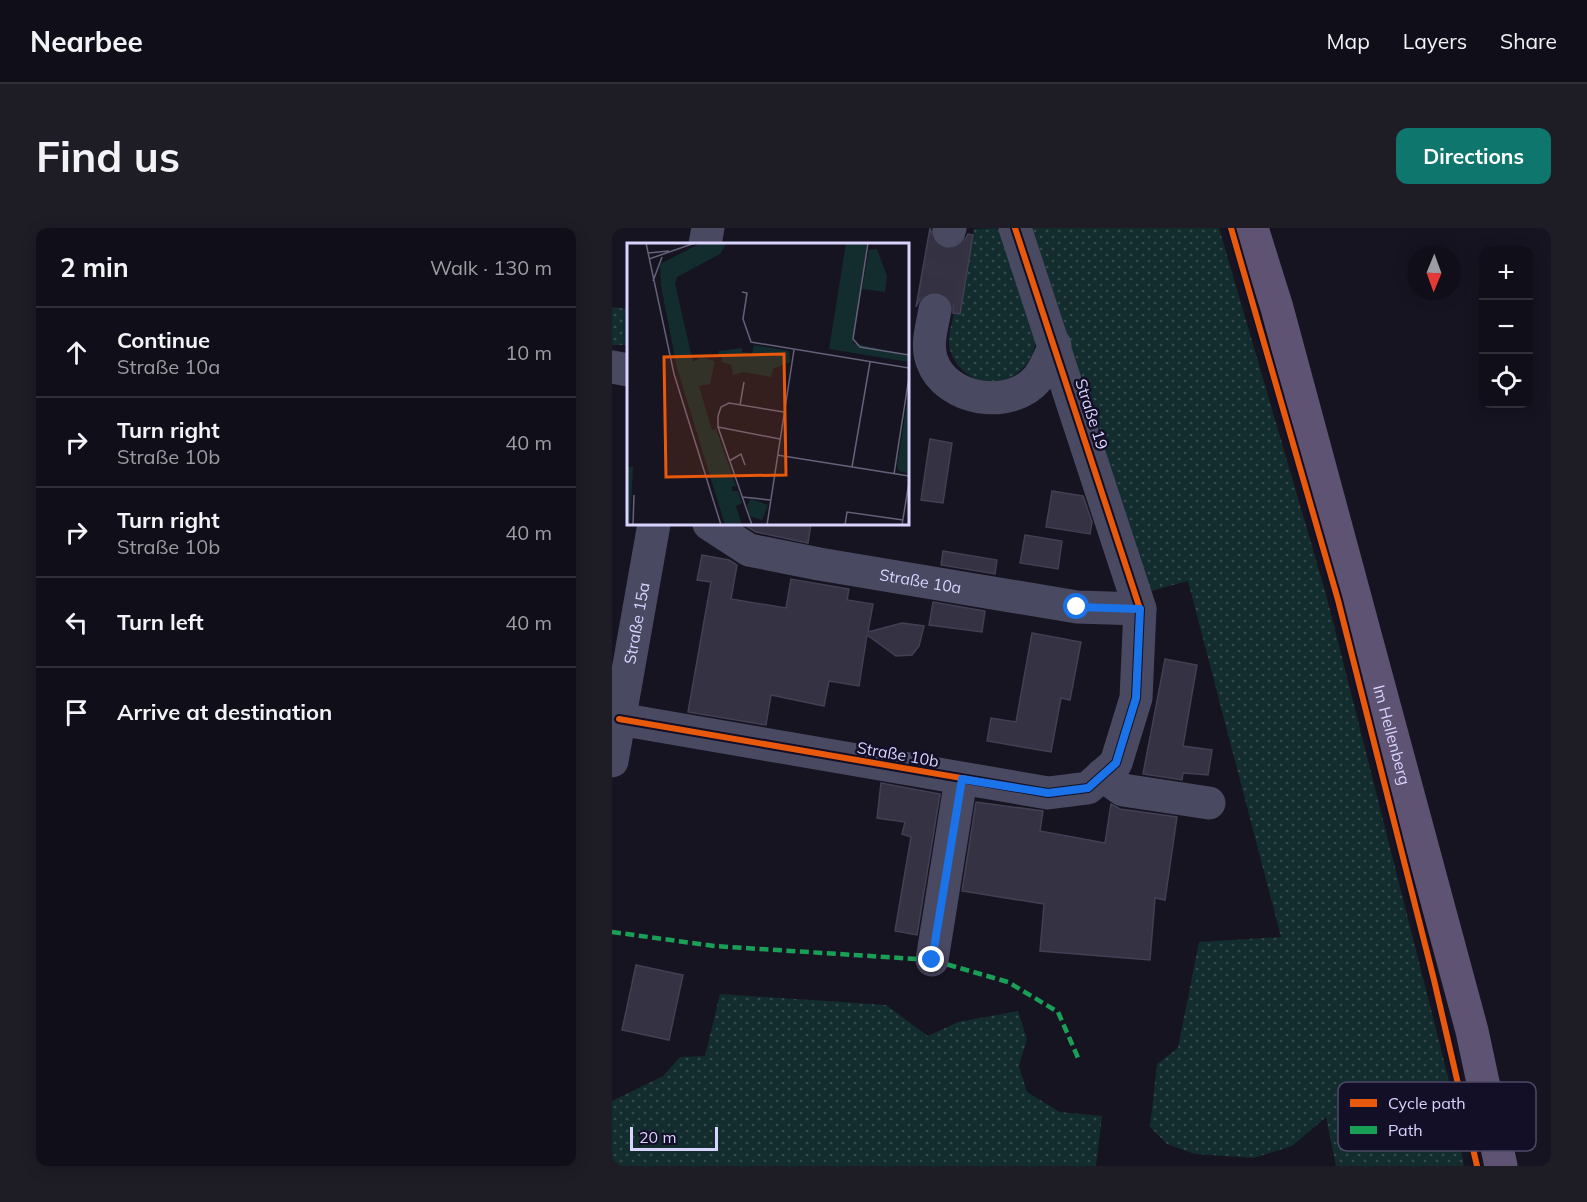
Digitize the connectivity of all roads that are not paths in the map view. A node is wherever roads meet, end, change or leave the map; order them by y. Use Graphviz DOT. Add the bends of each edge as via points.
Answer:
graph roads {
  1 [pos="708,228"];
  2 [pos="1015,228"];
  3 [pos="1252,228"];
  4 [pos="705,243"];
  5 [pos="935,310"];
  6 [pos="1055,345"];
  7 [pos="612,367"];
  8 [pos="627,370"];
  9 [pos="654,525"];
  10 [pos="711,525"];
  11 [pos="1140,609"];
  12 [pos="619,719"];
  13 [pos="612,761"];
  14 [pos="1102,775"];
  15 [pos="962,779"];
  16 [pos="1209,802"];
  17 [pos="932,960"];
  18 [pos="1483,1082"];
  19 [pos="1498,1151"];
  20 [pos="1501,1166"];
  1 -- 4 [label="street"];
  2 -- 6 [label="street, Straße 19"];
  3 -- 18 [label="main road, Im Hellenberg" via="1277,308"];
  5 -- 6 [label="street" via="929,341 932,361 945,382 966,396 993,398 1017,393 1037,379"];
  6 -- 11 [label="street, Straße 19"];
  7 -- 8 [label="street"];
  9 -- 12 [label="street, Straße 15a"];
  10 -- 11 [label="street, Straße 10a" via="749,550 784,557 1003,597 1077,607"];
  11 -- 14 [label="street, Straße 10b" via="1136,698 1116,763"];
  12 -- 13 [label="street, Straße 15a"];
  12 -- 15 [label="street, Straße 10b"];
  14 -- 15 [label="street, Straße 10b" via="1088,788 1048,793"];
  14 -- 16 [label="street" via="1124,790"];
  15 -- 17 [label="street"];
  19 -- 20 [label="main road, Im Hellenberg"];
}
